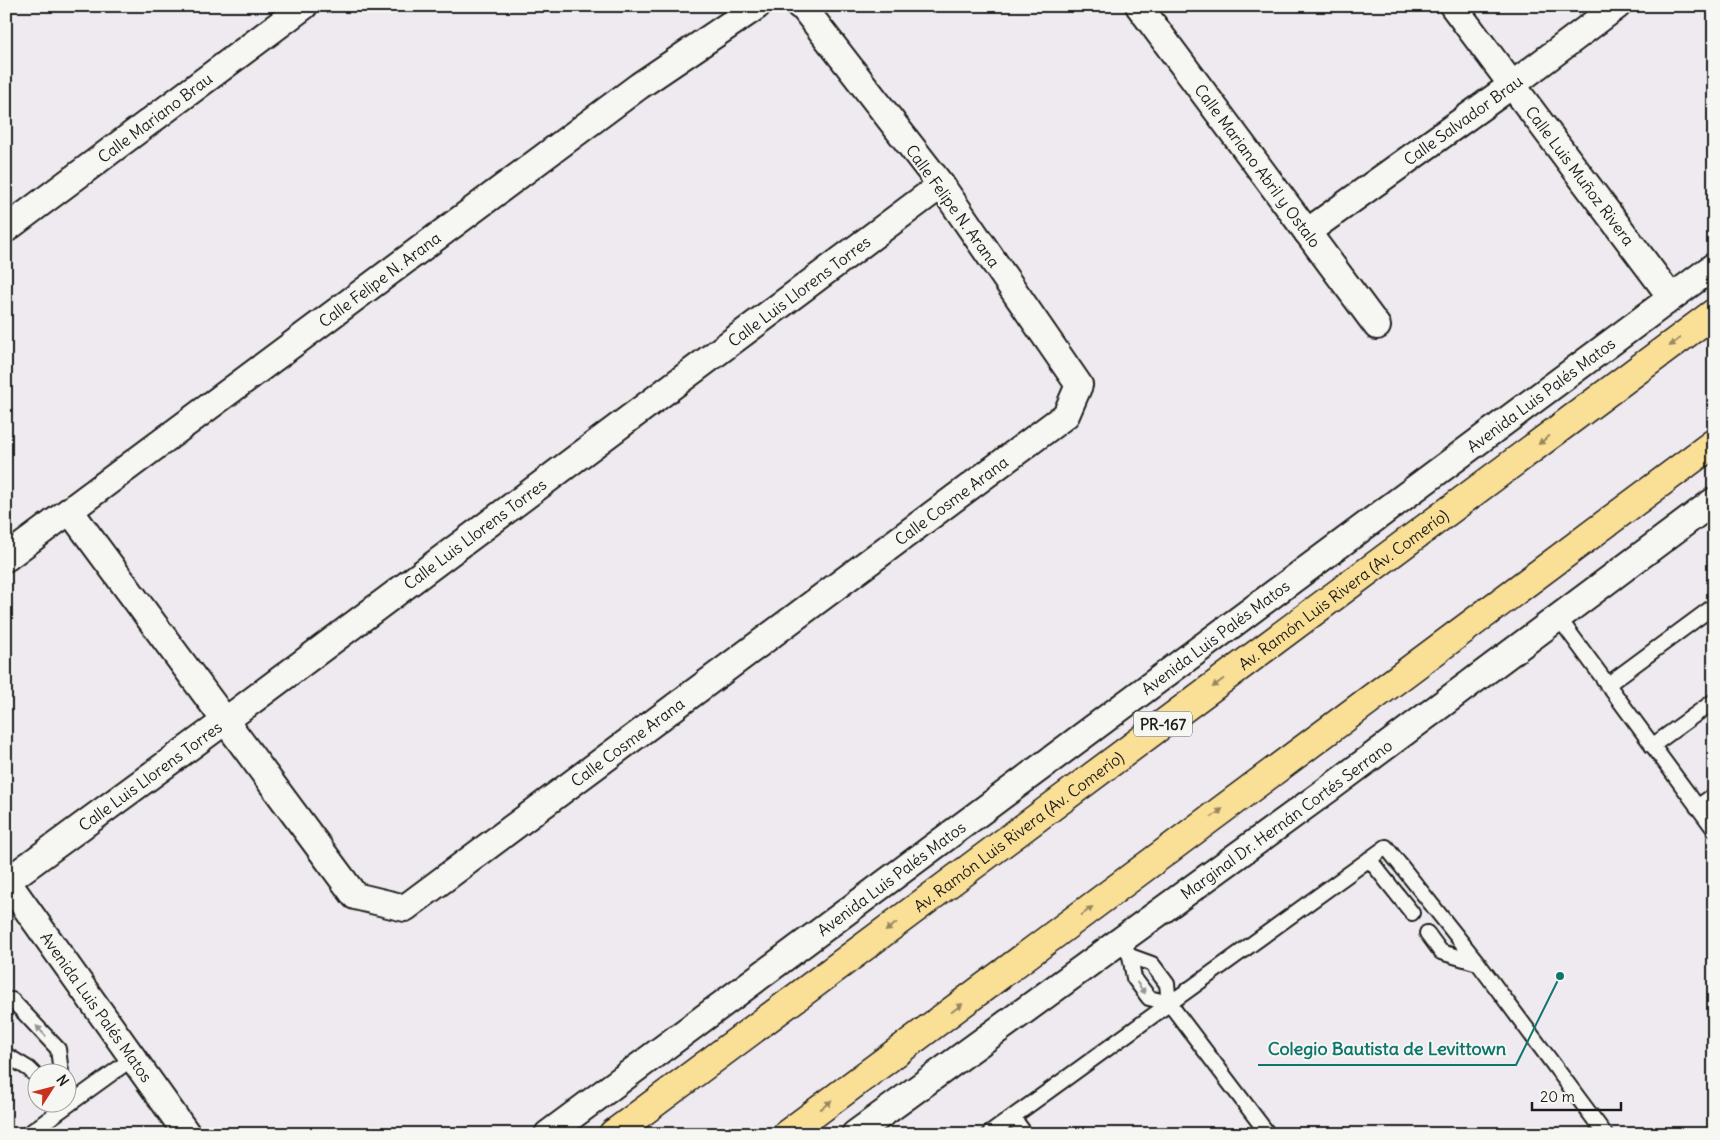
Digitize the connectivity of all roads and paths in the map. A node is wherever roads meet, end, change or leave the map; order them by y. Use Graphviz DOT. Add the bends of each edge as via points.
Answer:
graph roads {
  1 [pos="304,6"];
  2 [pos="757,6"];
  3 [pos="800,6"];
  4 [pos="1139,6"];
  5 [pos="1453,6"];
  6 [pos="1617,6"];
  7 [pos="1512,85"];
  8 [pos="941,185"];
  9 [pos="6,229"];
  10 [pos="1307,232"];
  11 [pos="1714,266"];
  12 [pos="1671,297"];
  13 [pos="1714,313"];
  14 [pos="1377,326"];
  15 [pos="1066,415"];
  16 [pos="1714,443"];
  17 [pos="1714,501"];
  18 [pos="70,511"];
  19 [pos="6,558"];
  20 [pos="1714,606"];
  21 [pos="1558,617"];
  22 [pos="1607,685"];
  23 [pos="1714,700"];
  24 [pos="225,721"];
  25 [pos="1652,746"];
  26 [pos="1714,795"];
  27 [pos="1697,807"];
  28 [pos="1714,829"];
  29 [pos="1369,859"];
  30 [pos="7,881"];
  31 [pos="1412,913"];
  32 [pos="1426,933"];
  33 [pos="1125,948"];
  34 [pos="1478,963"];
  35 [pos="6,1001"];
  36 [pos="1169,1004"];
  37 [pos="6,1055"];
  38 [pos="133,1058"];
  39 [pos="60,1062"];
  40 [pos="28,1068"];
  41 [pos="78,1094"];
  42 [pos="54,1112"];
  43 [pos="1012,1117"];
  44 [pos="28,1134"];
  45 [pos="187,1134"];
  46 [pos="548,1134"];
  47 [pos="613,1134"];
  48 [pos="787,1134"];
  49 [pos="855,1134"];
  50 [pos="989,1134"];
  51 [pos="1025,1134"];
  52 [pos="1268,1134"];
  53 [pos="1605,1134"];
  1 -- 9 [label="street, Calle Mariano Brau"];
  2 -- 18 [label="street, Calle Felipe N. Arana" via="639,86"];
  3 -- 8 [label="street, Calle Felipe N. Arana"];
  4 -- 10 [label="street, Calle Mariano Abril y Ostalo"];
  5 -- 7 [label="street, Calle Luis Muñoz Rivera"];
  6 -- 7 [label="street, Calle Salvador Brau"];
  7 -- 10 [label="street, Calle Salvador Brau"];
  7 -- 12 [label="street, Calle Luis Muñoz Rivera"];
  8 -- 15 [label="street, Calle Felipe N. Arana" via="1079,386"];
  8 -- 24 [label="street, Calle Luis Llorens Torres"];
  10 -- 14 [label="street, Calle Mariano Abril y Ostalo"];
  11 -- 12 [label="street, Avenida Luis Palés Matos"];
  12 -- 46 [label="street, Avenida Luis Palés Matos"];
  13 -- 47 [label="main road, Av. Ramón Luis Rivera (Av. Comerío) / PR-167, one-way"];
  15 -- 24 [label="street, Calle Cosme Arana" via="405,908 355,896"];
  48 -- 16 [label="main road, one-way"];
  17 -- 21 [label="street, Marginal Dr. Hernán Cortés Serrano"];
  18 -- 19 [label="street, Calle Felipe N. Arana"];
  18 -- 24 [label="street"];
  20 -- 22 [label="lane"];
  21 -- 22 [label="lane"];
  21 -- 33 [label="street, Marginal Dr. Hernán Cortés Serrano" via="1330,788"];
  22 -- 25 [label="lane"];
  23 -- 25 [label="lane"];
  24 -- 30 [label="street, Calle Luis Llorens Torres"];
  25 -- 27 [label="lane"];
  26 -- 27 [label="lane"];
  27 -- 28 [label="lane"];
  29 -- 31 [label="lane"];
  29 -- 34 [label="lane" via="1386,847"];
  29 -- 36 [label="lane"];
  30 -- 38 [label="street, Avenida Luis Palés Matos"];
  32 -- 34 [label="lane" via="1441,952"];
  33 -- 36 [label="lane" via="1152,964 1167,984"];
  33 -- 36 [label="lane, one-way" via="1134,978 1148,998"];
  33 -- 49 [label="street, Marginal Dr. Hernán Cortés Serrano"];
  34 -- 53 [label="lane"];
  39 -- 35 [label="lane, one-way" via="58,1050 12,1000"];
  36 -- 43 [label="lane"];
  36 -- 52 [label="lane"];
  37 -- 40 [label="lane"];
  38 -- 41 [label="lane"];
  38 -- 45 [label="street, Avenida Luis Palés Matos"];
  42 -- 44 [label="lane"];
  43 -- 50 [label="lane"];
  43 -- 51 [label="lane"];
}
